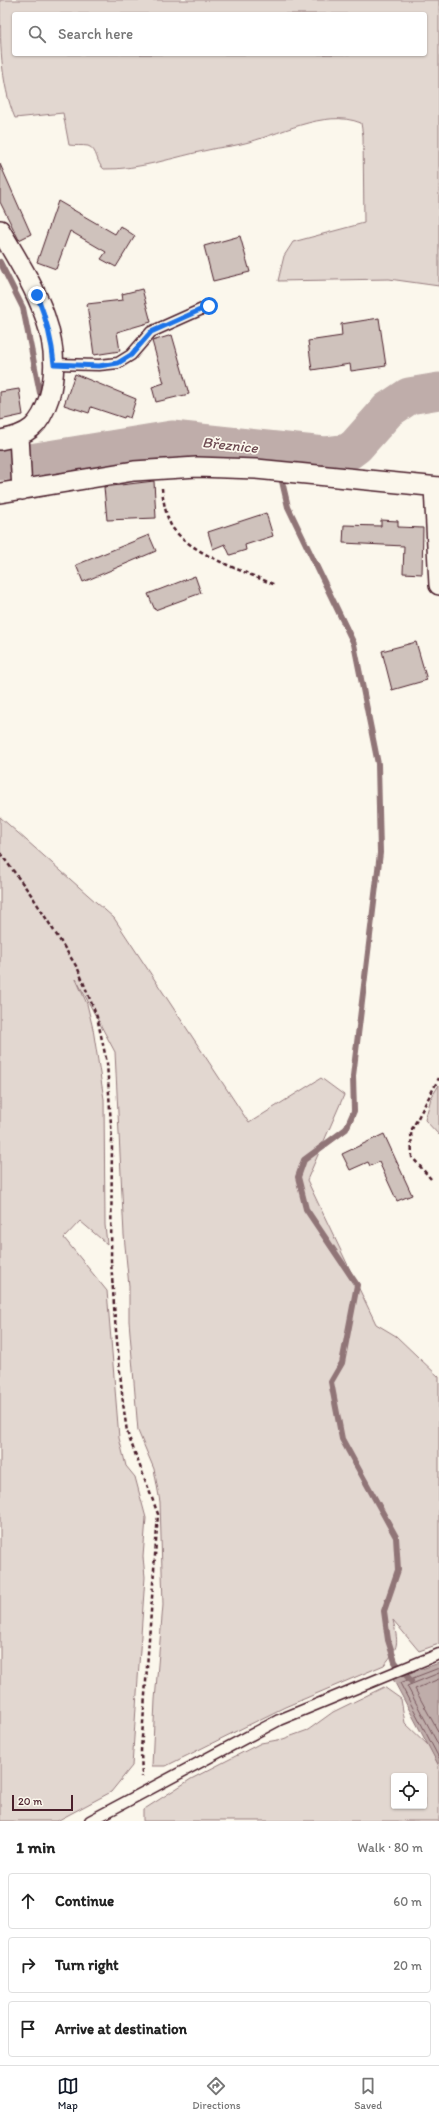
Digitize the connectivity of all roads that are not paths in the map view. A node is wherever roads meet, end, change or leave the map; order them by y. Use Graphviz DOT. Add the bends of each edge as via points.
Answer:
graph roads {
  1 [pos="0,230"];
  2 [pos="209,306"];
  3 [pos="54,364"];
  4 [pos="0,440"];
  5 [pos="20,443"];
  6 [pos="22,482"];
  7 [pos="436,487"];
  8 [pos="0,493"];
  9 [pos="439,585"];
  10 [pos="439,1654"];
  11 [pos="90,1821"];
  1 -- 3 [label="street" via="37,295 52,344"];
  2 -- 3 [label="lane" via="151,332 131,355 118,363 99,366"];
  3 -- 5 [label="street" via="50,395 41,417"];
  4 -- 5 [label="street"];
  5 -- 6 [label="street"];
  6 -- 7 [label="street" via="160,468 256,469"];
  6 -- 8 [label="street"];
  7 -- 9 [label="street"];
  10 -- 11 [label="lane" via="279,1720"];
}
